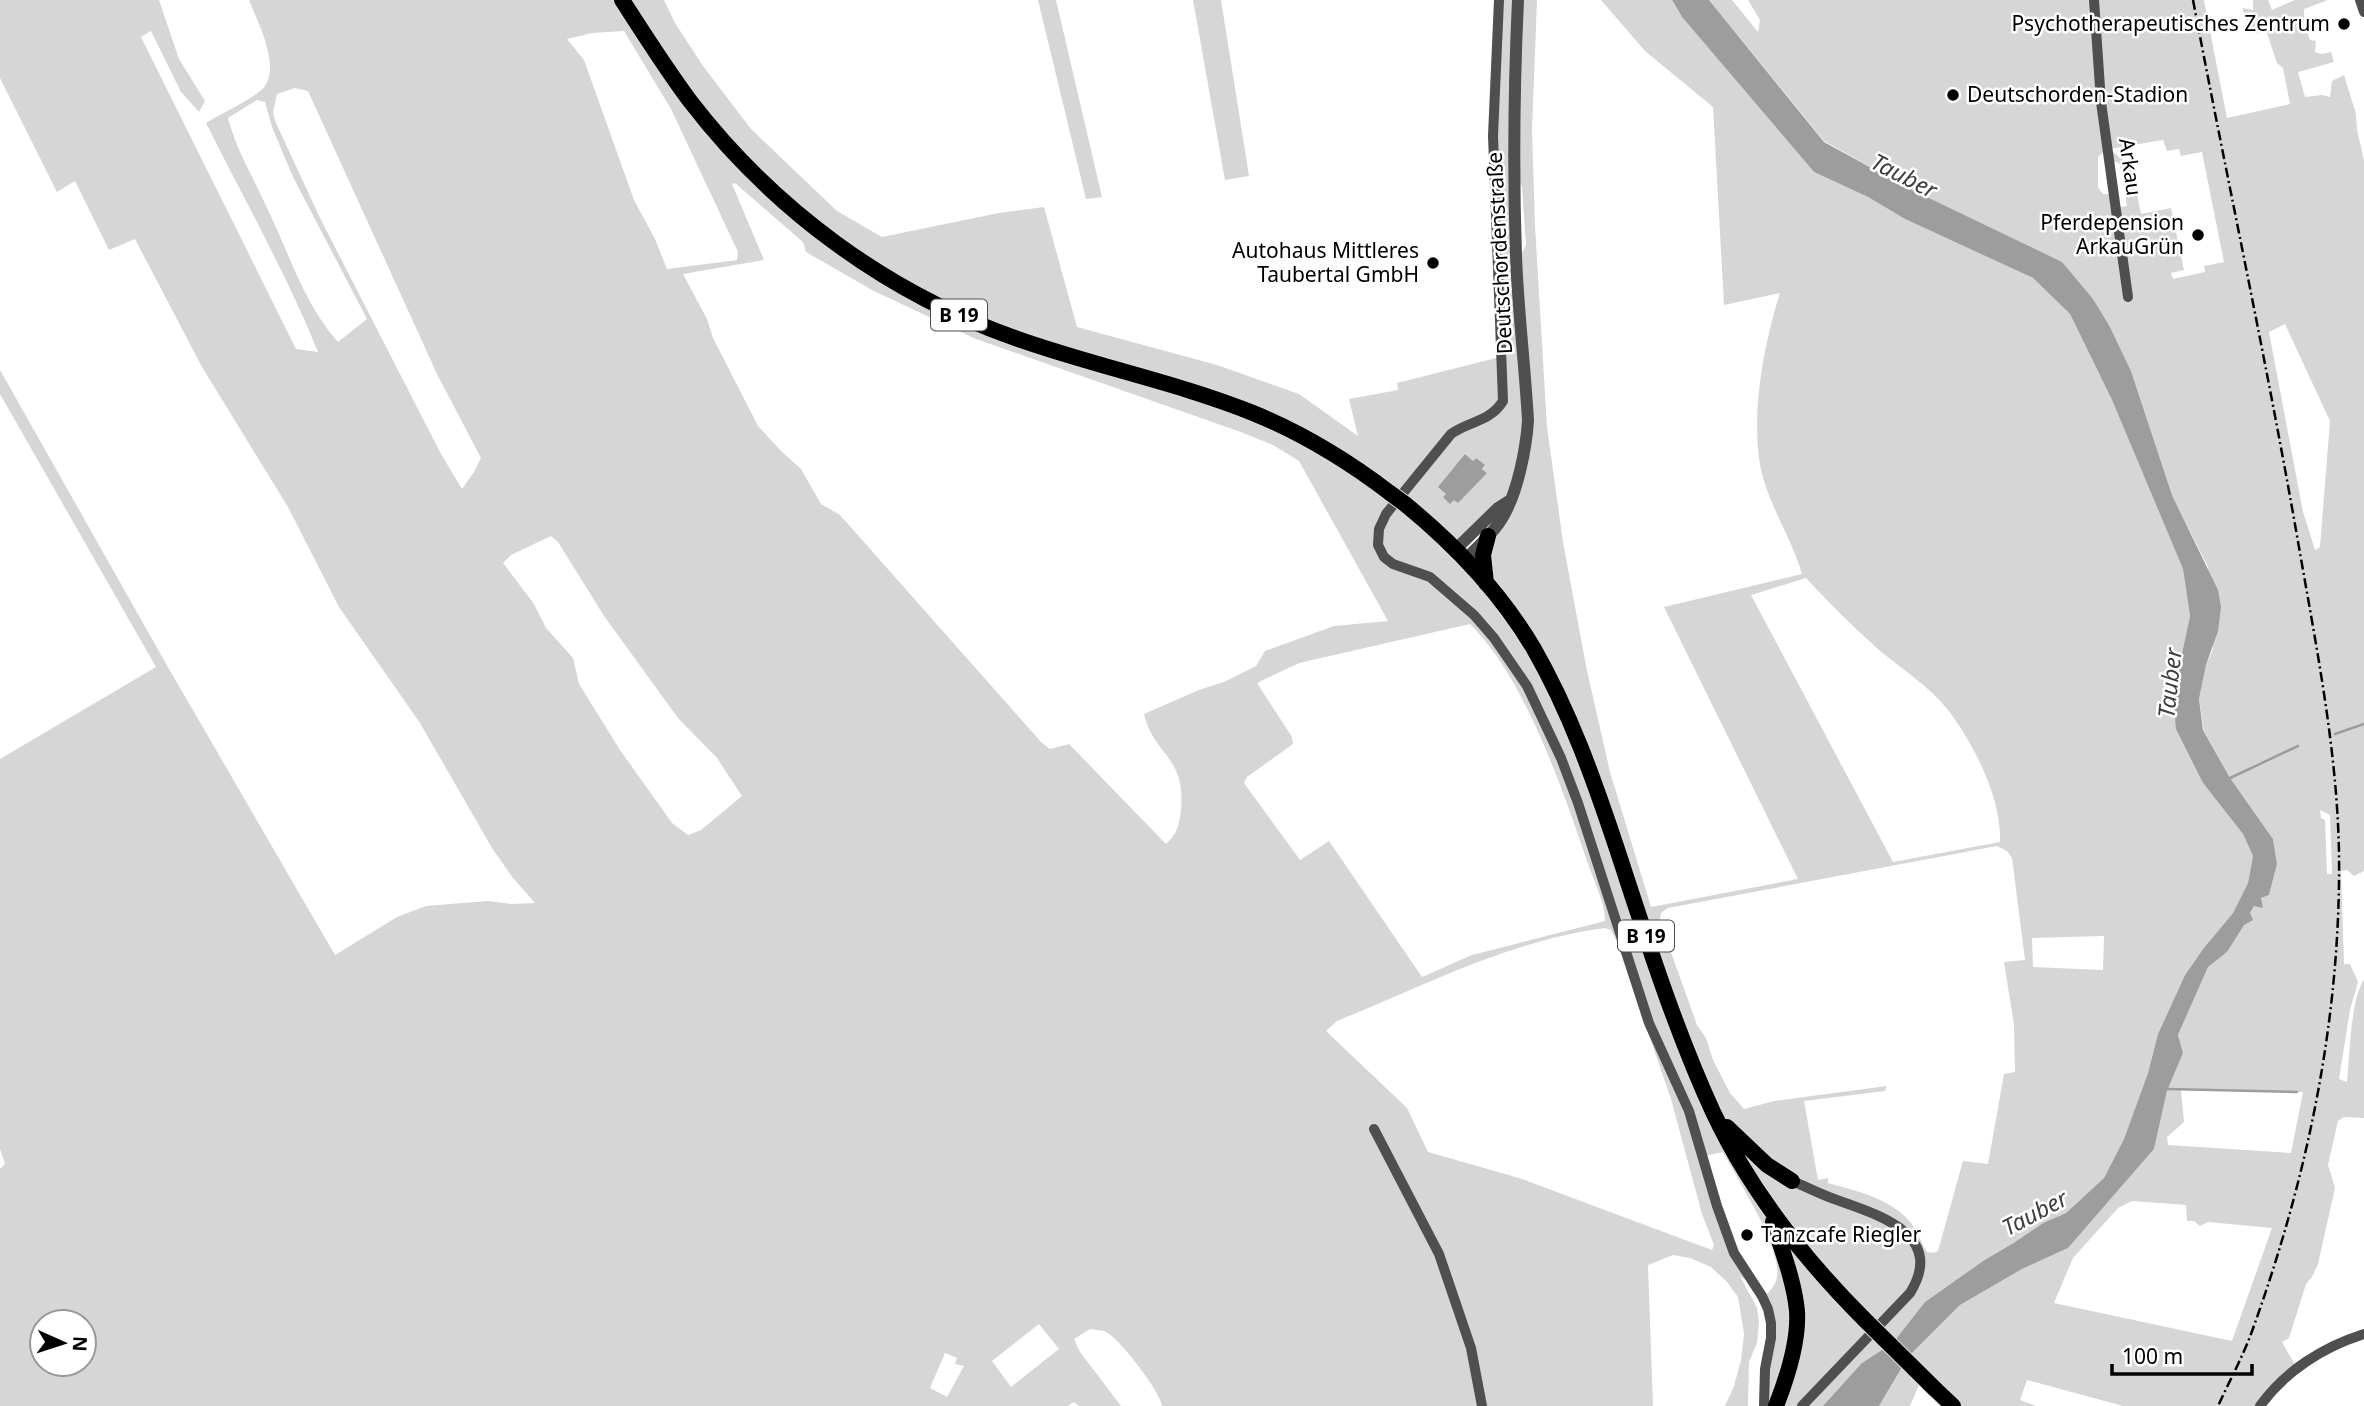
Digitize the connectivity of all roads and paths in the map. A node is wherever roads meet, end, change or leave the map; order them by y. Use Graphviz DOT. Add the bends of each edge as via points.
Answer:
graph roads {
  1 [pos="622,0"];
  2 [pos="1499,0"];
  3 [pos="1518,0"];
  4 [pos="2094,0"];
  5 [pos="2360,0"];
  6 [pos="2364,12"];
  7 [pos="2129,296"];
  8 [pos="1509,501"];
  9 [pos="1488,536"];
  10 [pos="1460,555"];
  11 [pos="1486,583"];
  12 [pos="1714,1114"];
  13 [pos="1374,1129"];
  14 [pos="1792,1181"];
  15 [pos="1769,1209"];
  16 [pos="2364,1334"];
  17 [pos="1482,1406"];
  18 [pos="1764,1406"];
  19 [pos="1776,1406"];
  20 [pos="1802,1406"];
  21 [pos="1953,1406"];
  22 [pos="2260,1406"];
  1 -- 10 [label="main road, B 19, bridge" via="690,100 746,166 815,228 863,262 942,308 1013,338 1252,413 1298,433 1405,504"];
  2 -- 18 [label="street" via="1493,136 1503,401 1484,420 1451,434 1386,514 1378,545 1384,557 1430,577 1474,615 1511,661 1543,715 1578,803 1649,1023 1689,1111 1734,1253 1762,1296 1771,1324"];
  3 -- 8 [label="street, Deutschordenstraße" via="1514,185 1528,421 1525,454"];
  4 -- 7 [label="street, Arkau" via="2101,103"];
  5 -- 6 [label="street"];
  8 -- 9 [label="street, Deutschordenstraße" via="1505,515"];
  8 -- 10 [label="street"];
  9 -- 10 [label="street, Deutschordenstraße"];
  9 -- 11 [label="main road" via="1483,555"];
  10 -- 11 [label="main road, B 19"];
  11 -- 12 [label="main road, B 19" via="1533,648 1571,723 1668,1000"];
  12 -- 14 [label="main road" via="1767,1165"];
  12 -- 15 [label="main road, B 19"];
  13 -- 17 [label="street" via="1444,1266 1471,1348"];
  14 -- 20 [label="street" via="1896,1224 1914,1244 1919,1260 1910,1293"];
  15 -- 19 [label="main road" via="1790,1272 1797,1312"];
  15 -- 21 [label="main road, B 19, bridge" via="1814,1267"];
  16 -- 22 [label="street" via="2342,1341 2294,1370"];
}
